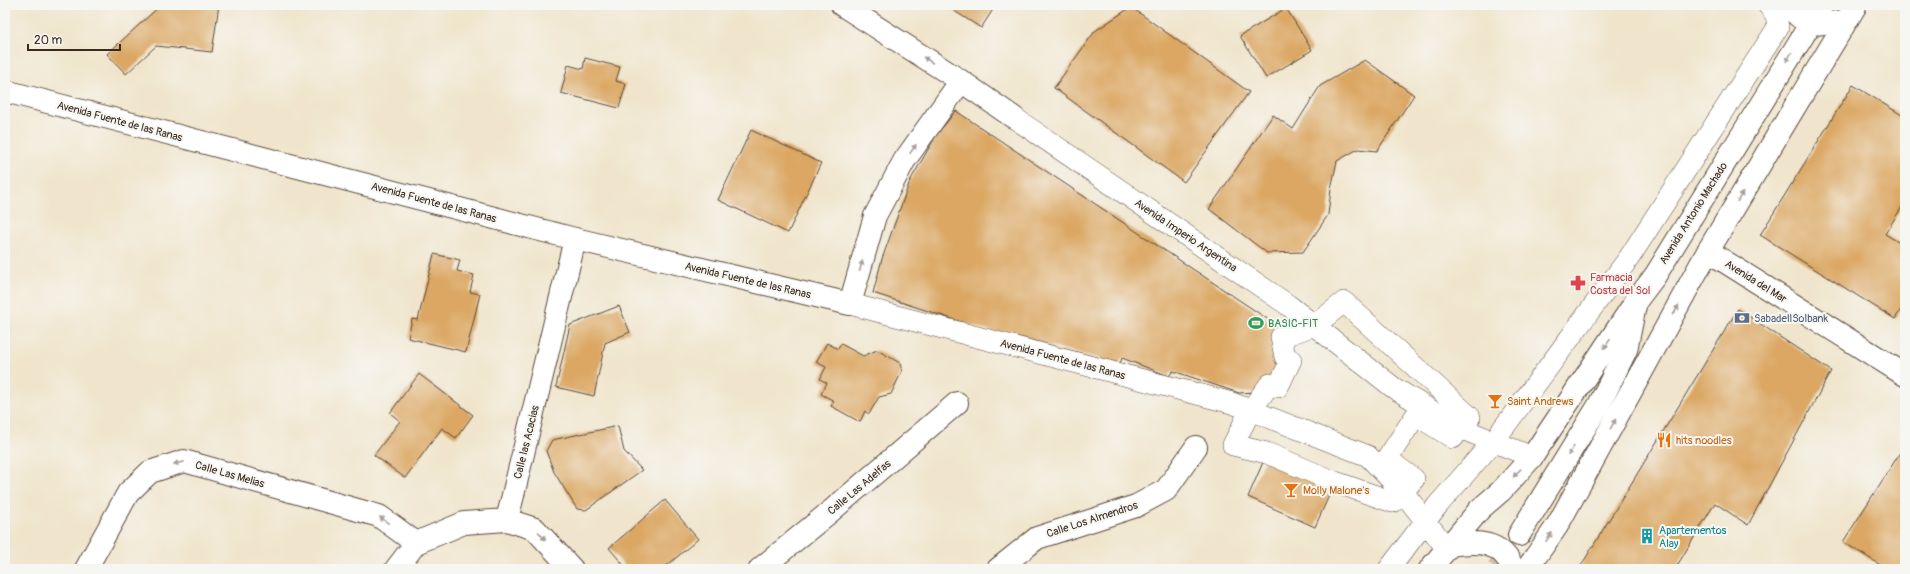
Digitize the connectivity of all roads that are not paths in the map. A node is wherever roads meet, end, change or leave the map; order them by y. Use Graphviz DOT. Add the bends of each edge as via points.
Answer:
graph roads {
  1 [pos="842,5"];
  2 [pos="1768,5"];
  3 [pos="1788,5"];
  4 [pos="1822,5"];
  5 [pos="1851,13"];
  6 [pos="1810,24"];
  7 [pos="961,81"];
  8 [pos="5,91"];
  9 [pos="1012,117"];
  10 [pos="574,239"];
  11 [pos="1708,251"];
  12 [pos="1636,301"];
  13 [pos="850,304"];
  14 [pos="1315,325"];
  15 [pos="1905,375"];
  16 [pos="957,403"];
  17 [pos="1250,411"];
  18 [pos="1460,428"];
  19 [pos="1493,442"];
  20 [pos="1196,447"];
  21 [pos="1532,457"];
  22 [pos="1403,492"];
  23 [pos="507,520"];
  24 [pos="1425,521"];
  25 [pos="1519,535"];
  26 [pos="416,542"];
  27 [pos="1449,547"];
  28 [pos="86,569"];
  29 [pos="396,569"];
  30 [pos="572,569"];
  31 [pos="760,569"];
  32 [pos="998,569"];
  33 [pos="1389,569"];
  34 [pos="1430,569"];
  35 [pos="1513,569"];
  36 [pos="1527,569"];
  7 -- 1 [label="street, Avenida Imperio Argentina, one-way"];
  2 -- 19 [label="street" via="1776,15 1778,27 1629,258"];
  3 -- 6 [label="street" via="1796,15"];
  4 -- 6 [label="street, Avenida Antonio Machado"];
  5 -- 6 [label="street"];
  11 -- 5 [label="street, one-way"];
  6 -- 12 [label="street, Avenida Antonio Machado, one-way" via="1655,276"];
  7 -- 9 [label="street, Avenida Imperio Argentina"];
  13 -- 7 [label="street, one-way" via="875,216 904,161"];
  8 -- 10 [label="street, Avenida Fuente de las Ranas"];
  9 -- 14 [label="street, Avenida Imperio Argentina"];
  10 -- 13 [label="street, Avenida Fuente de las Ranas"];
  10 -- 23 [label="street, Calle las Acacias"];
  11 -- 15 [label="street, Avenida del Mar"];
  36 -- 11 [label="street, one-way" via="1557,526"];
  12 -- 21 [label="street, Avenida Antonio Machado, one-way"];
  12 -- 25 [label="street, one-way" via="1626,350 1602,398"];
  13 -- 17 [label="street, Avenida Fuente de las Ranas" via="1232,403"];
  14 -- 17 [label="street" via="1281,337 1285,357 1291,360 1278,388 1270,384"];
  14 -- 18 [label="street, Avenida Imperio Argentina" via="1394,388"];
  14 -- 18 [label="street" via="1344,302 1470,417"];
  16 -- 31 [label="street, Calle Las Adelfas"];
  17 -- 22 [label="street, Avenida Fuente de las Ranas" via="1368,456"];
  17 -- 22 [label="street" via="1233,445 1267,453 1335,482 1393,502"];
  18 -- 19 [label="street, Avenida Imperio Argentina"];
  18 -- 22 [label="street" via="1453,438 1416,415 1387,459 1414,479"];
  19 -- 21 [label="street, Avenida Imperio Argentina"];
  19 -- 24 [label="street"];
  20 -- 32 [label="street, Calle Los Almendros" via="1166,490 1136,506 1037,538"];
  21 -- 27 [label="street, Avenida Antonio Machado, one-way" via="1501,492 1480,509"];
  22 -- 24 [label="street, Avenida Fuente de las Ranas"];
  23 -- 26 [label="street" via="464,523"];
  23 -- 30 [label="street, one-way" via="535,529"];
  24 -- 27 [label="street, Avenida Fuente de las Ranas"];
  24 -- 33 [label="street"];
  26 -- 28 [label="street, Calle Las Melias, one-way" via="379,516 184,461 150,472 128,493"];
  26 -- 29 [label="street"];
  27 -- 34 [label="street, Avenida Antonio Machado"];
  27 -- 35 [label="street" via="1474,542 1497,548"];
}
